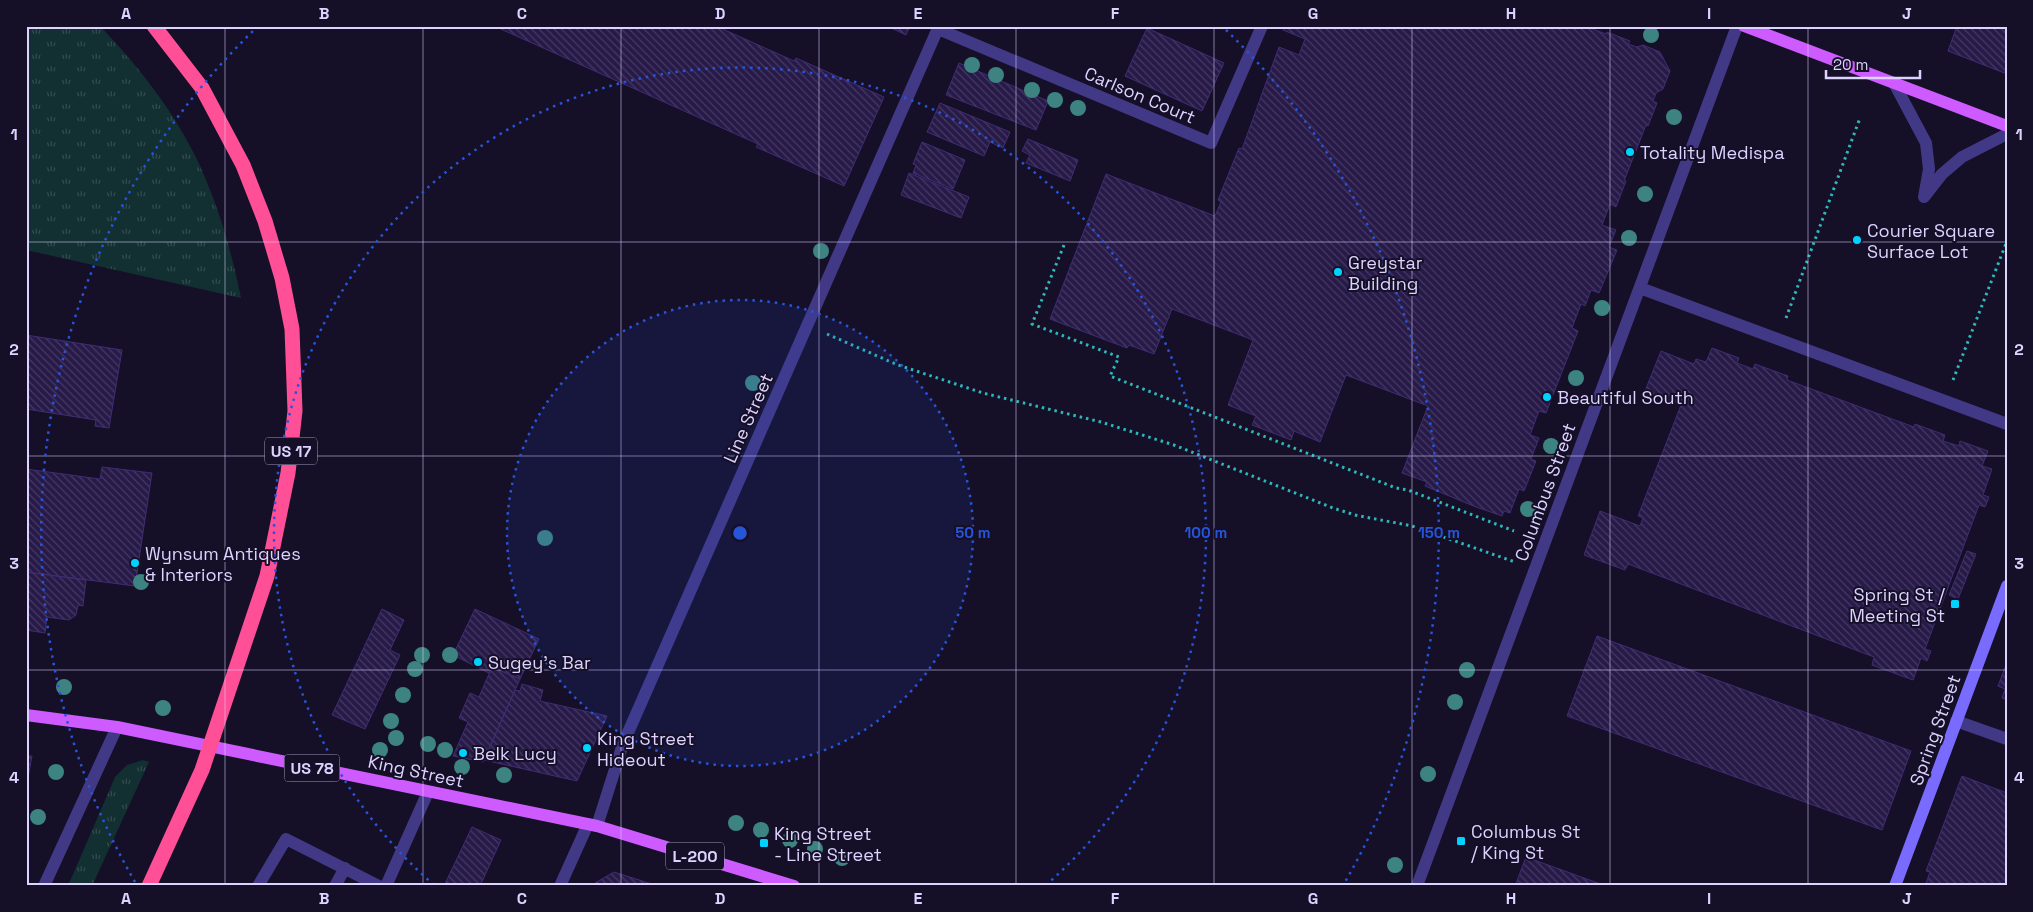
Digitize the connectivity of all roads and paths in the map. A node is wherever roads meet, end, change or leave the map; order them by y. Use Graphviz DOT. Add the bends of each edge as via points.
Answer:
graph roads {
  1 [pos="154,26"];
  2 [pos="1262,26"];
  3 [pos="1737,26"];
  4 [pos="1744,26"];
  5 [pos="938,28"];
  6 [pos="1894,83"];
  7 [pos="1860,118"];
  8 [pos="2007,126"];
  9 [pos="2007,134"];
  10 [pos="2007,240"];
  11 [pos="1064,245"];
  12 [pos="1640,288"];
  13 [pos="807,326"];
  14 [pos="1778,339"];
  15 [pos="1945,401"];
  16 [pos="2007,424"];
  17 [pos="1514,531"];
  18 [pos="1535,569"];
  19 [pos="2007,586"];
  20 [pos="26,715"];
  21 [pos="1956,721"];
  22 [pos="117,727"];
  23 [pos="2007,739"];
  24 [pos="428,792"];
  25 [pos="592,825"];
  26 [pos="345,868"];
  27 [pos="44,886"];
  28 [pos="149,886"];
  29 [pos="258,886"];
  30 [pos="335,886"];
  31 [pos="379,886"];
  32 [pos="386,886"];
  33 [pos="560,886"];
  34 [pos="794,886"];
  35 [pos="1417,886"];
  36 [pos="1896,886"];
  1 -- 28 [label="highway, US 17, bridge" via="202,88 243,165 265,221 282,278 292,330 295,410 288,473 267,576 202,770"];
  2 -- 5 [label="street, Carlson Court" via="1211,144"];
  3 -- 12 [label="street, Columbus Street"];
  4 -- 6 [label="main road"];
  5 -- 13 [label="street, Line Street"];
  6 -- 8 [label="main road"];
  6 -- 9 [label="street" via="1926,143 1929,169 1924,197 1942,174 1962,157"];
  7 -- 14 [label="path"];
  10 -- 15 [label="path"];
  11 -- 17 [label="path" via="1032,324 1119,357 1110,376"];
  12 -- 14 [label="street"];
  12 -- 18 [label="street, Columbus Street"];
  13 -- 18 [label="path" via="898,365 983,393 1101,422 1174,446 1333,508 1426,530"];
  13 -- 25 [label="street, Line Street" via="623,744"];
  14 -- 15 [label="street"];
  15 -- 16 [label="street"];
  18 -- 35 [label="street, Columbus Street"];
  19 -- 21 [label="main road, Spring Street"];
  20 -- 22 [label="main road, King Street / US 78"];
  21 -- 23 [label="street"];
  21 -- 36 [label="main road, Spring Street"];
  22 -- 24 [label="main road, King Street / US 78"];
  22 -- 27 [label="street"];
  24 -- 25 [label="main road, King Street / US 78"];
  24 -- 32 [label="street"];
  25 -- 33 [label="street, Line Street"];
  25 -- 34 [label="main road, King Street / L-200"];
  26 -- 29 [label="street" via="286,839"];
  26 -- 30 [label="street"];
  26 -- 31 [label="street"];
}
